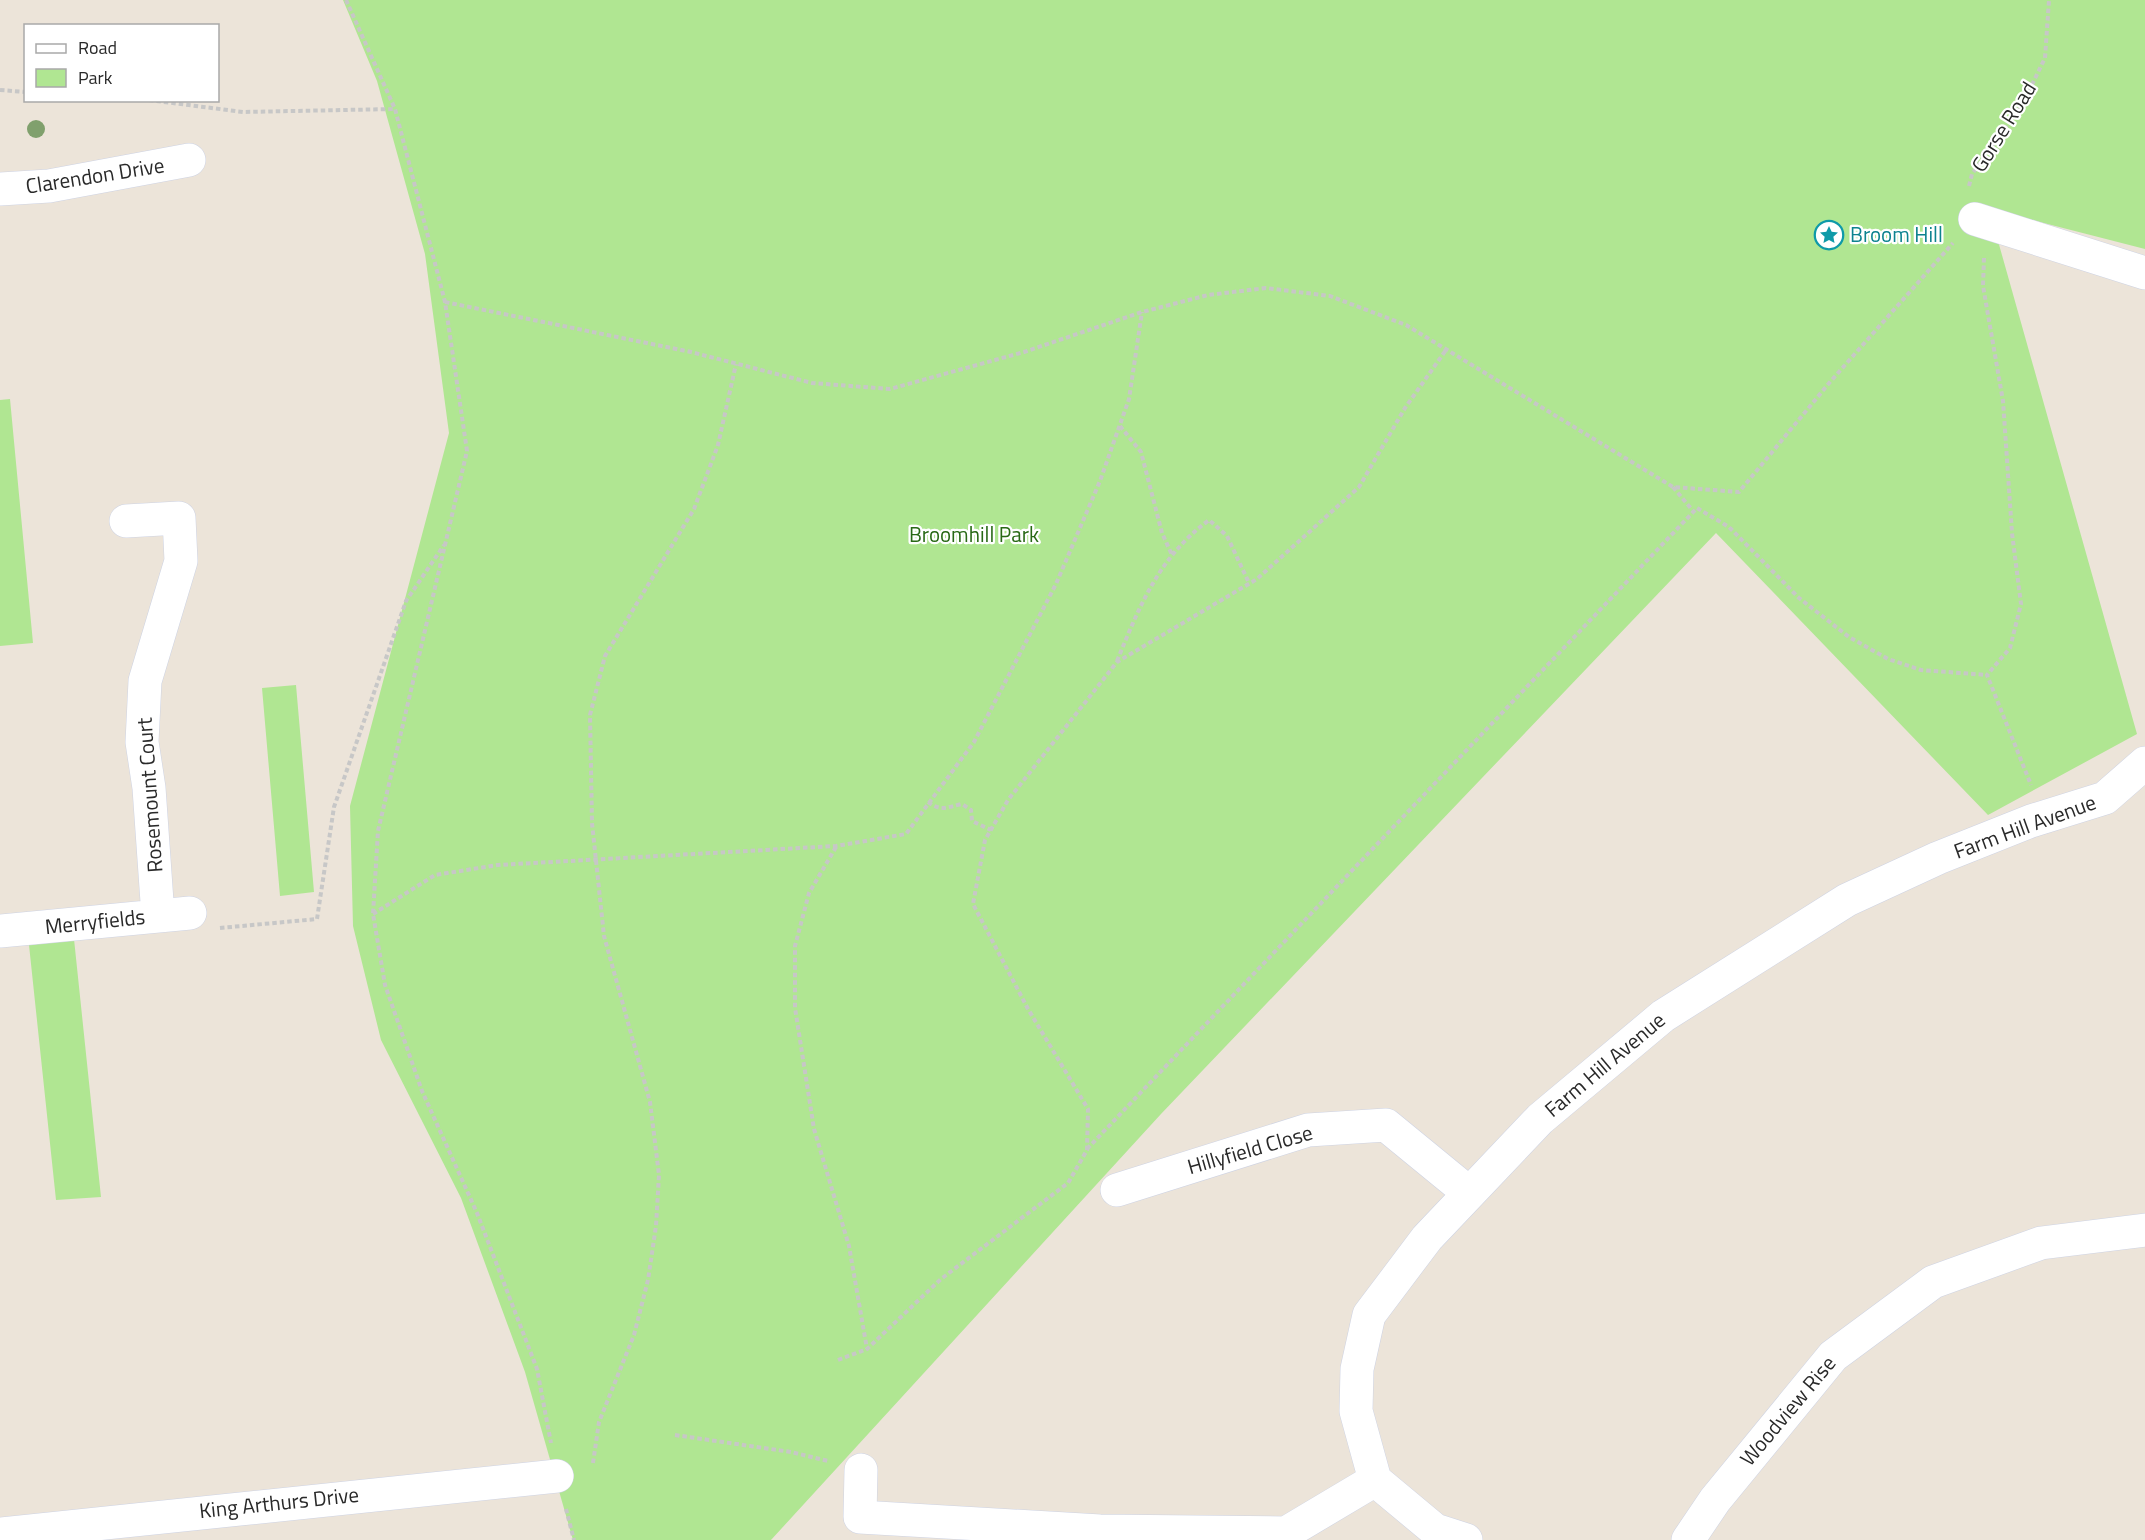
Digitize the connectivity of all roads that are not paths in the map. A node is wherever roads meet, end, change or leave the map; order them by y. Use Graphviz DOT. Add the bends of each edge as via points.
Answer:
graph roads {
  1 [pos="189,160"];
  2 [pos="0,189"];
  3 [pos="1980,221"];
  4 [pos="2145,273"];
  5 [pos="126,521"];
  6 [pos="2145,762"];
  7 [pos="190,913"];
  8 [pos="158,916"];
  9 [pos="0,931"];
  10 [pos="1117,1190"];
  11 [pos="1469,1192"];
  12 [pos="2145,1230"];
  13 [pos="861,1470"];
  14 [pos="557,1476"];
  15 [pos="1375,1480"];
  16 [pos="0,1534"];
  17 [pos="1466,1540"];
  18 [pos="1688,1540"];
  1 -- 2 [label="street, Clarendon Drive" via="49,186"];
  3 -- 4 [label="street"];
  5 -- 8 [label="street, Rosemount Court" via="179,518 181,561 145,681 142,742"];
  6 -- 11 [label="street, Farm Hill Avenue" via="2105,798 1938,858 1848,900 1663,1016 1540,1119"];
  7 -- 8 [label="street, Merryfields"];
  8 -- 9 [label="street, Merryfields"];
  10 -- 11 [label="street, Hillyfield Close" via="1308,1130 1386,1125"];
  11 -- 15 [label="street, Farm Hill Avenue" via="1427,1238 1369,1315 1357,1369 1356,1411"];
  12 -- 18 [label="street, Woodview Rise" via="2041,1243 1933,1282 1833,1356 1715,1500"];
  13 -- 15 [label="street" via="860,1517 1100,1531 1286,1533"];
  14 -- 16 [label="street, King Arthurs Drive"];
  15 -- 17 [label="street" via="1435,1530"];
}
